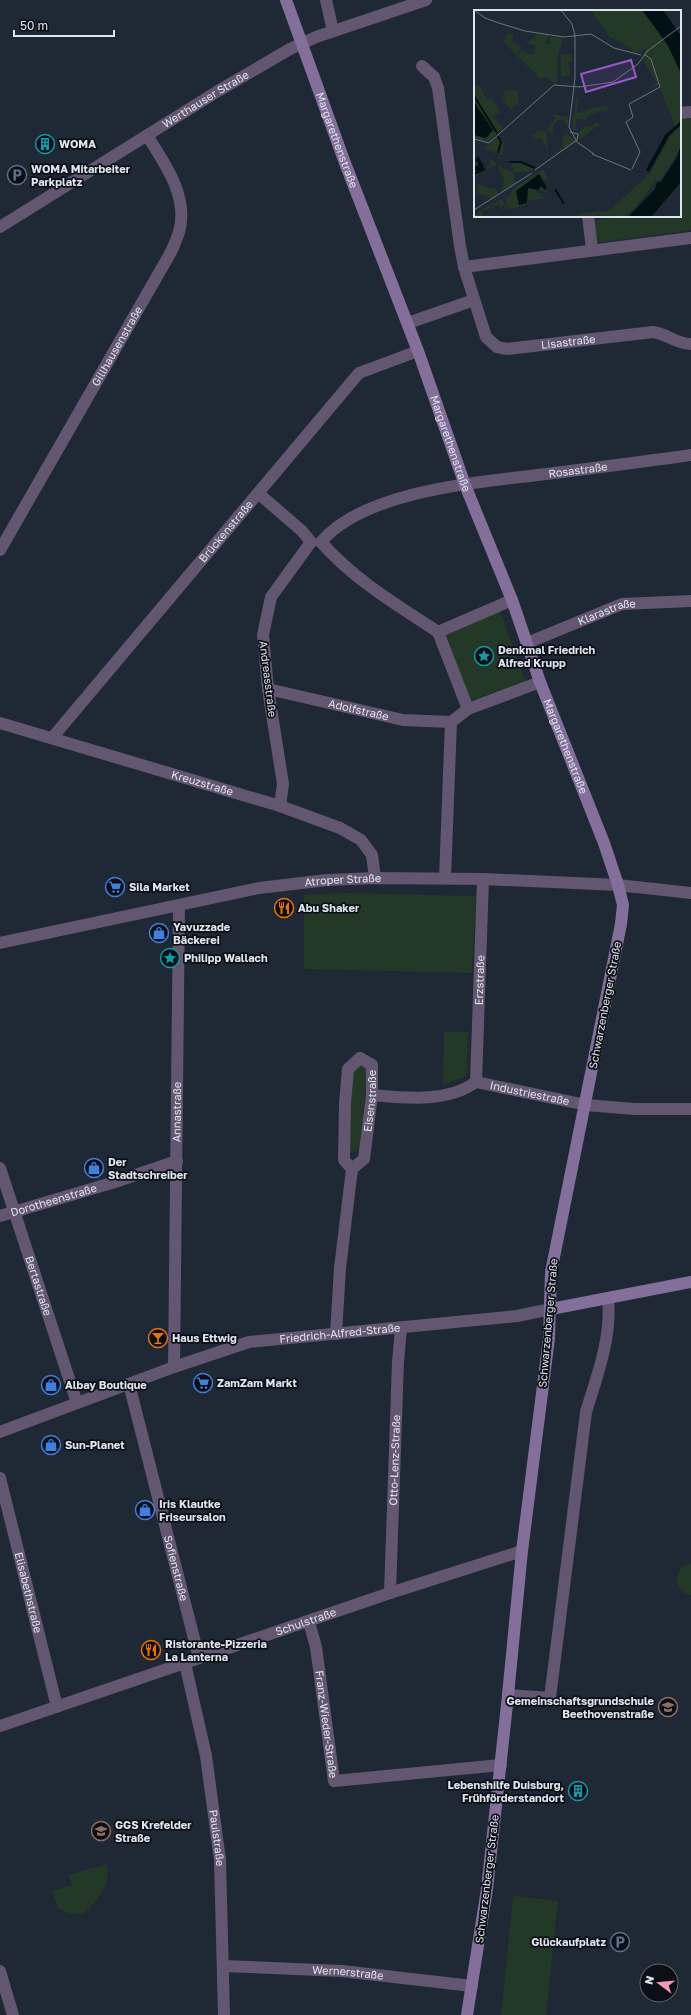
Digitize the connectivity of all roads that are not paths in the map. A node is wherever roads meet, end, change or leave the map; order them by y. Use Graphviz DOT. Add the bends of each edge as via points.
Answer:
graph roads {
  1 [pos="286,0"];
  2 [pos="326,0"];
  3 [pos="426,0"];
  4 [pos="333,31"];
  5 [pos="302,43"];
  6 [pos="422,66"];
  7 [pos="691,112"];
  8 [pos="681,113"];
  9 [pos="148,137"];
  10 [pos="588,217"];
  11 [pos="0,227"];
  12 [pos="691,238"];
  13 [pos="592,250"];
  14 [pos="464,267"];
  15 [pos="474,300"];
  16 [pos="408,323"];
  17 [pos="691,344"];
  18 [pos="418,351"];
  19 [pos="691,455"];
  20 [pos="465,485"];
  21 [pos="258,493"];
  22 [pos="316,542"];
  23 [pos="0,550"];
  24 [pos="512,600"];
  25 [pos="691,600"];
  26 [pos="438,632"];
  27 [pos="527,643"];
  28 [pos="540,682"];
  29 [pos="268,689"];
  30 [pos="468,709"];
  31 [pos="451,722"];
  32 [pos="0,723"];
  33 [pos="52,738"];
  34 [pos="280,806"];
  35 [pos="375,878"];
  36 [pos="445,878"];
  37 [pos="483,879"];
  38 [pos="618,885"];
  39 [pos="691,893"];
  40 [pos="179,906"];
  41 [pos="0,943"];
  42 [pos="476,1082"];
  43 [pos="372,1095"];
  44 [pos="586,1105"];
  45 [pos="691,1109"];
  46 [pos="177,1161"];
  47 [pos="0,1168"];
  48 [pos="352,1169"];
  49 [pos="14,1211"];
  50 [pos="0,1216"];
  51 [pos="691,1282"];
  52 [pos="608,1299"];
  53 [pos="551,1309"];
  54 [pos="401,1328"];
  55 [pos="336,1334"];
  56 [pos="174,1367"];
  57 [pos="130,1384"];
  58 [pos="77,1404"];
  59 [pos="0,1432"];
  60 [pos="0,1478"];
  61 [pos="522,1551"];
  62 [pos="390,1593"];
  63 [pos="309,1622"];
  64 [pos="199,1658"];
  65 [pos="185,1664"];
  66 [pos="508,1695"];
  67 [pos="57,1707"];
  68 [pos="0,1726"];
  69 [pos="501,1765"];
  70 [pos="224,1966"];
  71 [pos="0,1971"];
  72 [pos="472,1986"];
  73 [pos="13,2015"];
  74 [pos="224,2015"];
  75 [pos="467,2015"];
  1 -- 5 [label="main road, Margarethenstraße"];
  2 -- 4 [label="street"];
  3 -- 4 [label="street, Werthauser Straße"];
  4 -- 5 [label="street, Werthauser Straße"];
  5 -- 9 [label="street, Werthauser Straße"];
  5 -- 16 [label="main road, Margarethenstraße" via="345,163"];
  6 -- 14 [label="street, Lisastraße" via="434,77 438,88"];
  7 -- 8 [label="street"];
  9 -- 11 [label="street, Werthauser Straße"];
  9 -- 23 [label="street, Gillhausenstraße" via="172,176 182,211 180,231 171,252"];
  10 -- 13 [label="street"];
  12 -- 13 [label="street"];
  13 -- 14 [label="street"];
  14 -- 15 [label="street, Lisastraße"];
  15 -- 16 [label="street"];
  15 -- 17 [label="street, Lisastraße" via="486,337 497,347 507,349 654,332 665,333 678,343"];
  16 -- 18 [label="main road, Margarethenstraße"];
  18 -- 20 [label="main road, Margarethenstraße"];
  18 -- 21 [label="street, Brückenstraße" via="359,373"];
  19 -- 20 [label="street, Rosastraße"];
  20 -- 22 [label="street, Andreasstraße" via="412,495 362,512 343,521"];
  20 -- 24 [label="main road, Margarethenstraße"];
  21 -- 22 [label="street"];
  21 -- 33 [label="street, Brückenstraße"];
  22 -- 26 [label="street" via="382,595"];
  22 -- 29 [label="street, Andreasstraße" via="271,597 263,635"];
  24 -- 26 [label="street"];
  24 -- 27 [label="main road, Margarethenstraße"];
  25 -- 27 [label="street, Klarastraße" via="622,604"];
  26 -- 30 [label="street"];
  27 -- 28 [label="main road, Margarethenstraße"];
  28 -- 30 [label="street"];
  28 -- 38 [label="main road, Margarethenstraße"];
  29 -- 31 [label="street, Adolfstraße" via="403,720"];
  29 -- 34 [label="street, Andreasstraße" via="283,784"];
  30 -- 31 [label="street"];
  31 -- 36 [label="street"];
  32 -- 33 [label="street, Kreuzstraße"];
  33 -- 34 [label="street, Kreuzstraße"];
  34 -- 35 [label="street, Kreuzstraße" via="340,828 361,840 372,855"];
  35 -- 36 [label="street, Atroper Straße"];
  35 -- 40 [label="street, Atroper Straße" via="259,888"];
  36 -- 37 [label="street, Atroper Straße"];
  37 -- 38 [label="street, Atroper Straße"];
  37 -- 42 [label="street, Erzstraße"];
  38 -- 39 [label="street, Atroper Straße"];
  38 -- 44 [label="main road, Schwarzenberger Straße" via="623,904 621,924"];
  40 -- 41 [label="street, Atroper Straße"];
  40 -- 46 [label="street, Annastraße"];
  42 -- 43 [label="street, Industriestraße" via="446,1096 415,1098"];
  42 -- 44 [label="street, Industriestraße"];
  43 -- 48 [label="street, Eisenstraße" via="364,1158"];
  43 -- 48 [label="street, Eisenstraße" via="372,1065 360,1058 348,1069 345,1103 344,1160"];
  44 -- 45 [label="street, Industriestraße" via="634,1109"];
  44 -- 53 [label="main road, Schwarzenberger Straße" via="551,1272"];
  46 -- 49 [label="street, Dorotheenstraße"];
  46 -- 56 [label="street, Annastraße"];
  47 -- 49 [label="street, Bertastraße"];
  48 -- 55 [label="street" via="340,1268"];
  49 -- 50 [label="street, Dorotheenstraße"];
  49 -- 58 [label="street, Bertastraße"];
  51 -- 52 [label="main road, Friedrich-Alfred-Straße"];
  52 -- 53 [label="main road, Friedrich-Alfred-Straße"];
  52 -- 66 [label="street" via="610,1313 600,1368 586,1412 550,1698"];
  53 -- 54 [label="street, Friedrich-Alfred-Straße" via="517,1316"];
  53 -- 61 [label="main road, Schwarzenberger Straße"];
  54 -- 55 [label="street, Friedrich-Alfred-Straße"];
  54 -- 62 [label="street, Otto-Lenz-Straße"];
  55 -- 56 [label="street, Friedrich-Alfred-Straße" via="249,1342"];
  56 -- 57 [label="street, Friedrich-Alfred-Straße"];
  57 -- 58 [label="street, Friedrich-Alfred-Straße"];
  57 -- 64 [label="street, Sofienstraße"];
  58 -- 59 [label="street, Friedrich-Alfred-Straße"];
  60 -- 67 [label="street, Elisabethstraße"];
  61 -- 62 [label="street, Schulstraße"];
  61 -- 66 [label="main road, Schwarzenberger Straße"];
  62 -- 63 [label="street, Schulstraße"];
  63 -- 64 [label="street, Schulstraße"];
  63 -- 69 [label="street, Franz-Wieder-Straße" via="316,1646 334,1781"];
  64 -- 65 [label="street, Schulstraße"];
  65 -- 67 [label="street, Schulstraße"];
  65 -- 70 [label="street, Paulstraße" via="206,1756 214,1808 220,1860"];
  66 -- 69 [label="main road, Schwarzenberger Straße"];
  67 -- 68 [label="street, Schulstraße"];
  69 -- 72 [label="main road, Schwarzenberger Straße" via="487,1889"];
  70 -- 72 [label="street, Wernerstraße" via="342,1971"];
  70 -- 74 [label="street, Paulstraße"];
  71 -- 73 [label="street"];
  72 -- 75 [label="main road, Schwarzenberger Straße"];
}
